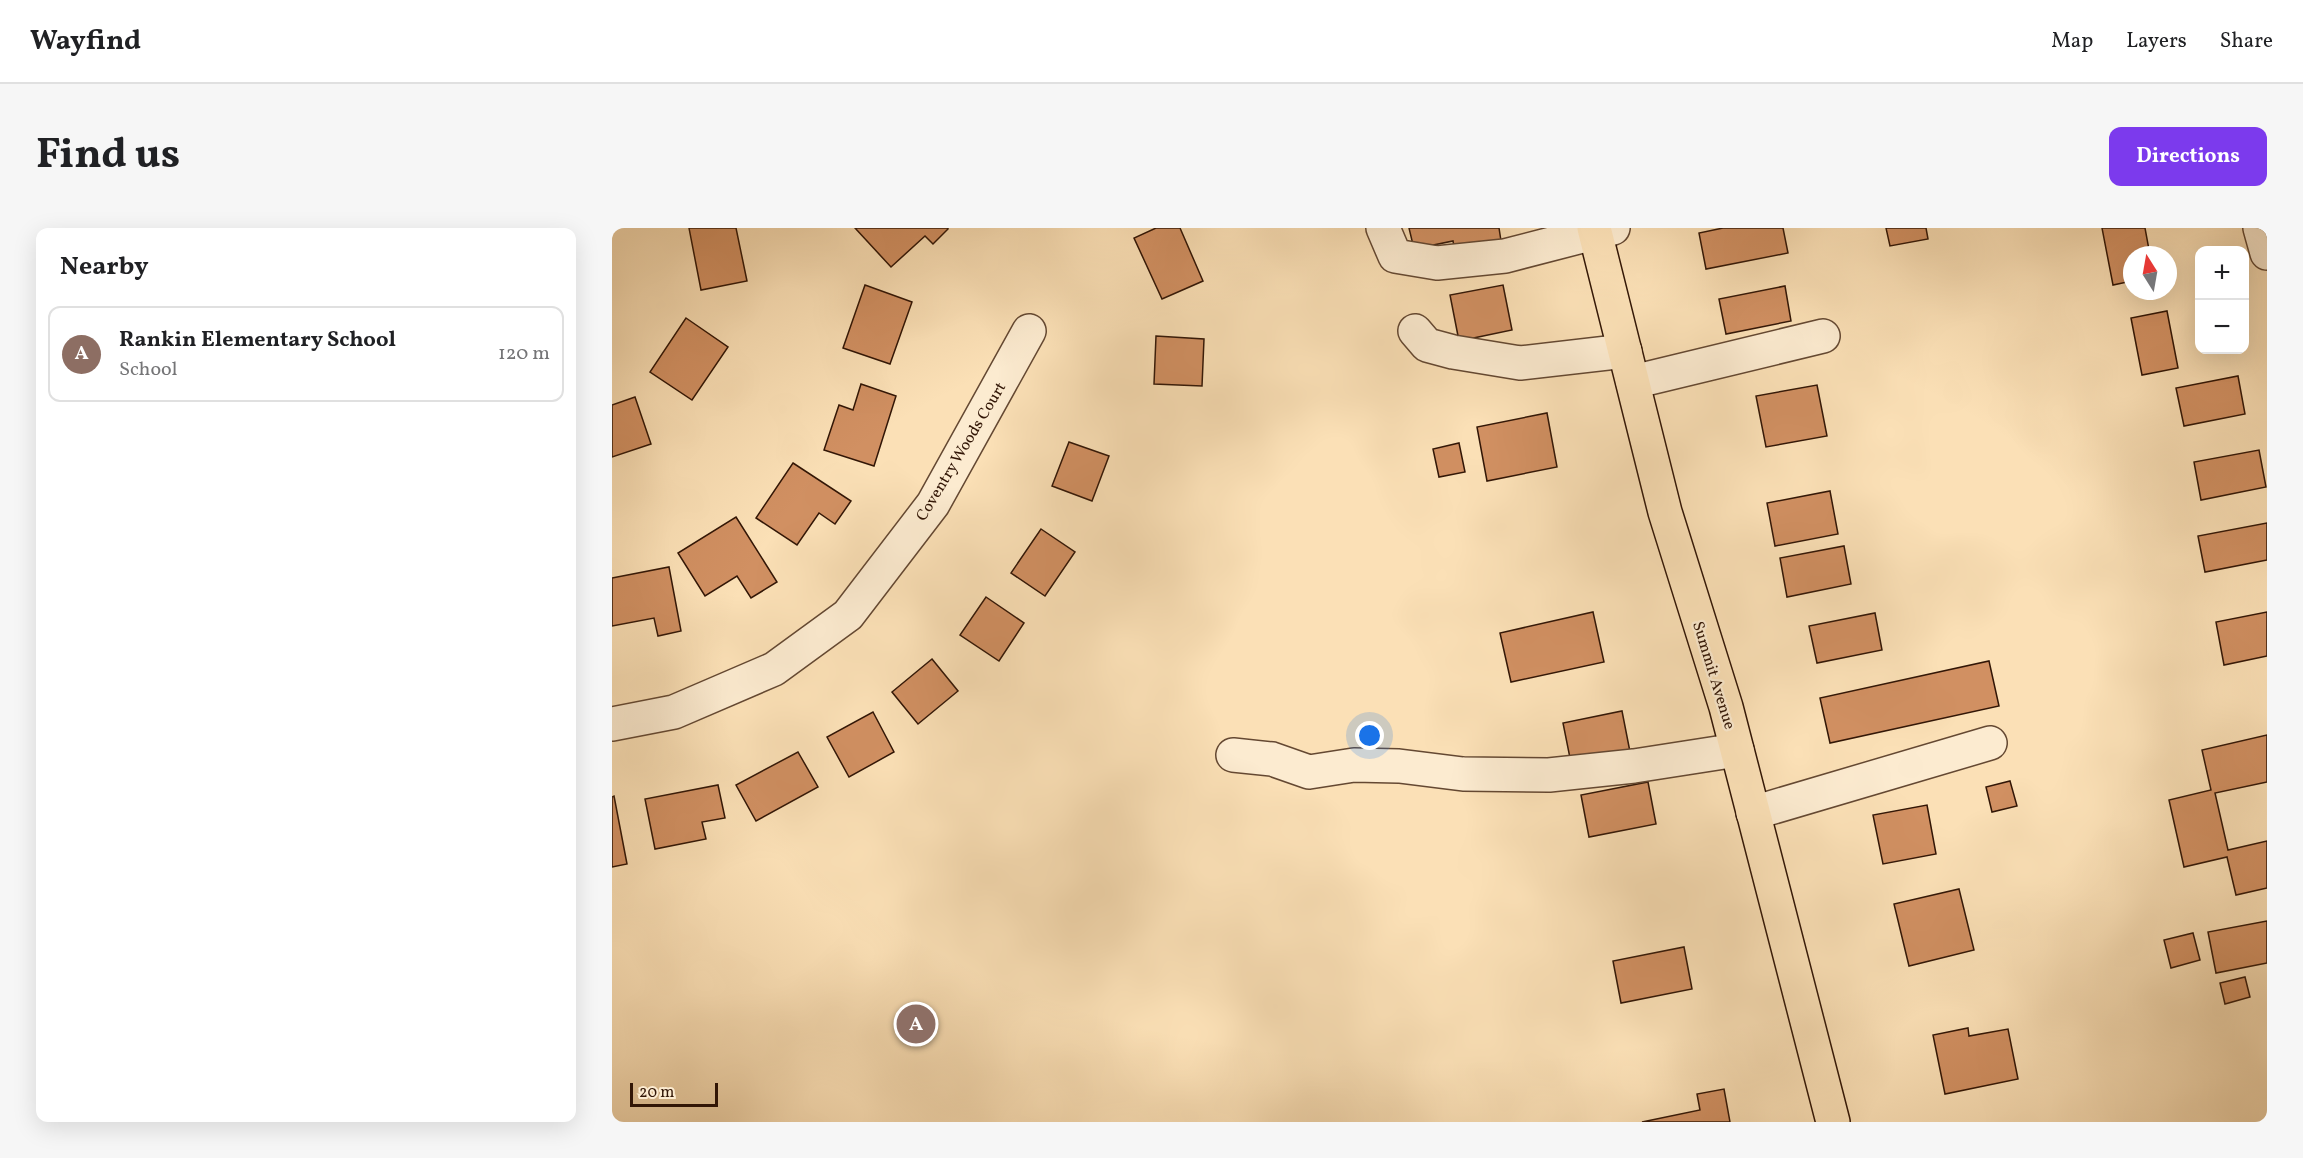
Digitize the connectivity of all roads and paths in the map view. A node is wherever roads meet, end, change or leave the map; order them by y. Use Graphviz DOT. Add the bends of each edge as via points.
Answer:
graph roads {
  1 [pos="1383,228"];
  2 [pos="2260,228"];
  3 [pos="1601,230"];
  4 [pos="2267,254"];
  5 [pos="1029,331"];
  6 [pos="1415,331"];
  7 [pos="1823,336"];
  8 [pos="1629,366"];
  9 [pos="612,724"];
  10 [pos="1990,742"];
  11 [pos="1737,750"];
  12 [pos="1233,755"];
  13 [pos="1753,813"];
  14 [pos="1833,1122"];
  1 -- 3 [label="street" via="1395,256 1437,263 1505,256"];
  2 -- 4 [label="street"];
  3 -- 8 [label="main road, Summit Avenue"];
  5 -- 9 [label="street, Coventry Woods Court" via="933,504 849,615 774,669 674,712"];
  6 -- 8 [label="street" via="1427,345 1520,363"];
  7 -- 8 [label="street"];
  8 -- 11 [label="main road, Summit Avenue" via="1665,512"];
  10 -- 13 [label="street"];
  11 -- 12 [label="street" via="1549,776 1354,765 1309,772 1272,759"];
  11 -- 13 [label="main road, Summit Avenue"];
  13 -- 14 [label="main road, Summit Avenue"];
}
